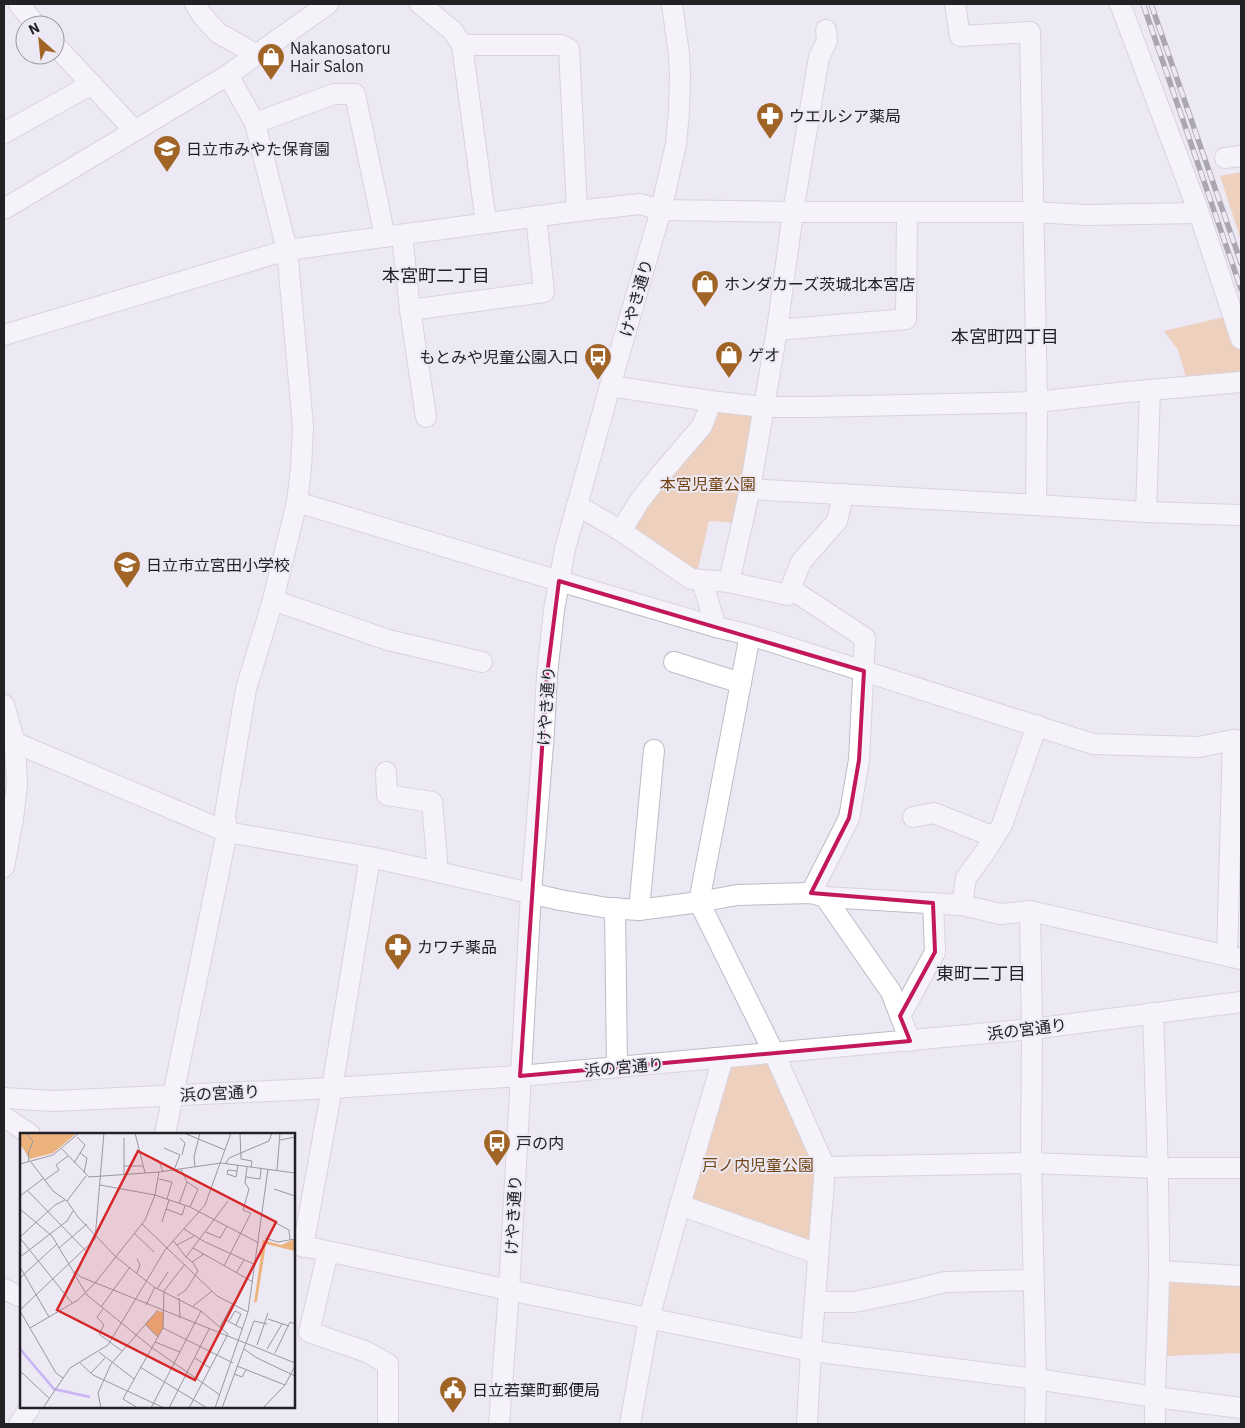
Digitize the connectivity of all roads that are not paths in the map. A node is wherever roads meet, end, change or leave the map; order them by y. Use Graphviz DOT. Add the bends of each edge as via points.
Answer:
graph roads {
  1 [pos="19,4"];
  2 [pos="195,4"];
  3 [pos="328,4"];
  4 [pos="420,4"];
  5 [pos="672,4"];
  6 [pos="955,4"];
  7 [pos="1120,4"];
  8 [pos="28,15"];
  9 [pos="826,30"];
  10 [pos="462,45"];
  11 [pos="256,55"];
  12 [pos="65,56"];
  13 [pos="228,75"];
  14 [pos="92,84"];
  15 [pos="255,123"];
  16 [pos="135,131"];
  17 [pos="4,133"];
  18 [pos="4,209"];
  19 [pos="662,210"];
  20 [pos="578,211"];
  21 [pos="793,212"];
  22 [pos="907,212"];
  23 [pos="1034,212"];
  24 [pos="1199,213"];
  25 [pos="536,216"];
  26 [pos="486,223"];
  27 [pos="393,236"];
  28 [pos="287,250"];
  29 [pos="410,310"];
  30 [pos="777,330"];
  31 [pos="4,336"];
  32 [pos="1241,339"];
  33 [pos="1241,382"];
  34 [pos="610,386"];
  35 [pos="1150,390"];
  36 [pos="710,401"];
  37 [pos="1037,402"];
  38 [pos="764,407"];
  39 [pos="426,417"];
  40 [pos="750,489"];
  41 [pos="843,494"];
  42 [pos="297,502"];
  43 [pos="577,505"];
  44 [pos="1036,505"];
  45 [pos="1146,512"];
  46 [pos="1241,516"];
  47 [pos="621,531"];
  48 [pos="559,581"];
  49 [pos="702,581"];
  50 [pos="729,582"];
  51 [pos="791,589"];
  52 [pos="273,600"];
  53 [pos="716,626"];
  54 [pos="750,635"];
  55 [pos="482,662"];
  56 [pos="674,662"];
  57 [pos="864,671"];
  58 [pos="741,683"];
  59 [pos="4,705"];
  60 [pos="1037,725"];
  61 [pos="1237,740"];
  62 [pos="10,741"];
  63 [pos="654,750"];
  64 [pos="386,772"];
  65 [pos="913,817"];
  66 [pos="228,832"];
  67 [pos="994,837"];
  68 [pos="370,857"];
  69 [pos="4,867"];
  70 [pos="438,872"];
  71 [pos="1235,882"];
  72 [pos="531,893"];
  73 [pos="818,895"];
  74 [pos="699,902"];
  75 [pos="932,903"];
  76 [pos="962,904"];
  77 [pos="615,908"];
  78 [pos="639,910"];
  79 [pos="1030,911"];
  80 [pos="1234,958"];
  81 [pos="1241,1002"];
  82 [pos="1153,1013"];
  83 [pos="900,1016"];
  84 [pos="1032,1029"];
  85 [pos="910,1041"];
  86 [pos="774,1053"];
  87 [pos="724,1058"];
  88 [pos="617,1067"];
  89 [pos="520,1076"];
  90 [pos="332,1088"];
  91 [pos="174,1095"];
  92 [pos="4,1098"];
  93 [pos="4,1117"];
  94 [pos="28,1133"];
  95 [pos="165,1133"];
  96 [pos="1031,1163"];
  97 [pos="825,1167"];
  98 [pos="1159,1168"];
  99 [pos="1241,1168"];
  100 [pos="680,1205"];
  101 [pos="298,1246"];
  102 [pos="328,1252"];
  103 [pos="818,1254"];
  104 [pos="1159,1271"];
  105 [pos="1241,1276"];
  106 [pos="1034,1280"];
  107 [pos="4,1289"];
  108 [pos="509,1290"];
  109 [pos="20,1297"];
  110 [pos="815,1302"];
  111 [pos="649,1318"];
  112 [pos="811,1351"];
  113 [pos="1036,1379"];
  114 [pos="1155,1397"];
  115 [pos="29,1408"];
  116 [pos="1241,1408"];
  117 [pos="19,1424"];
  118 [pos="388,1424"];
  119 [pos="498,1424"];
  120 [pos="630,1424"];
  121 [pos="807,1424"];
  122 [pos="1035,1424"];
  123 [pos="1155,1424"];
  1 -- 8 [label="street"];
  2 -- 11 [label="street" via="218,33"];
  3 -- 11 [label="street"];
  4 -- 10 [label="street" via="453,31"];
  5 -- 19 [label="street, けやき通り" via="679,54 679,112 676,144"];
  6 -- 23 [label="street" via="960,36 1030,32"];
  7 -- 24 [label="street"];
  9 -- 21 [label="street" via="827,41 819,56"];
  10 -- 20 [label="street" via="561,46 569,49"];
  10 -- 26 [label="street"];
  11 -- 13 [label="street"];
  12 -- 14 [label="street"];
  13 -- 15 [label="street"];
  13 -- 16 [label="street"];
  14 -- 16 [label="street"];
  14 -- 17 [label="street"];
  15 -- 27 [label="street" via="334,94 355,94"];
  15 -- 28 [label="street"];
  16 -- 18 [label="street"];
  19 -- 20 [label="street" via="640,204"];
  19 -- 21 [label="street"];
  19 -- 34 [label="street, けやき通り"];
  20 -- 25 [label="street"];
  21 -- 22 [label="street"];
  21 -- 30 [label="street"];
  22 -- 23 [label="street"];
  22 -- 30 [label="street" via="906,319"];
  23 -- 24 [label="street" via="1085,215"];
  23 -- 37 [label="street"];
  24 -- 32 [label="street"];
  25 -- 26 [label="street"];
  25 -- 29 [label="street" via="544,292"];
  26 -- 27 [label="street"];
  27 -- 28 [label="street"];
  27 -- 29 [label="street"];
  28 -- 31 [label="street"];
  28 -- 42 [label="street" via="303,426"];
  29 -- 39 [label="street"];
  30 -- 38 [label="street"];
  33 -- 35 [label="street"];
  34 -- 36 [label="street"];
  34 -- 43 [label="street, けやき通り"];
  35 -- 37 [label="street"];
  35 -- 45 [label="street"];
  36 -- 38 [label="street"];
  36 -- 47 [label="street" via="702,426 645,493"];
  37 -- 38 [label="street"];
  37 -- 44 [label="street"];
  38 -- 40 [label="street"];
  40 -- 41 [label="street"];
  40 -- 50 [label="street"];
  41 -- 44 [label="street"];
  41 -- 51 [label="street" via="837,521 801,562"];
  42 -- 48 [label="street"];
  42 -- 52 [label="street"];
  43 -- 47 [label="street"];
  43 -- 48 [label="street, けやき通り"];
  44 -- 45 [label="street"];
  45 -- 46 [label="street"];
  47 -- 49 [label="street" via="691,579"];
  48 -- 53 [label="street"];
  48 -- 72 [label="street, けやき通り" via="547,675"];
  49 -- 50 [label="street"];
  49 -- 53 [label="street"];
  50 -- 51 [label="street" via="788,595"];
  51 -- 57 [label="street" via="865,638"];
  52 -- 55 [label="street" via="388,640"];
  52 -- 66 [label="street" via="246,689 225,814"];
  53 -- 54 [label="street"];
  54 -- 57 [label="street"];
  54 -- 58 [label="street"];
  56 -- 58 [label="street"];
  57 -- 60 [label="street"];
  57 -- 73 [label="street" via="859,760 849,818"];
  58 -- 74 [label="street"];
  59 -- 62 [label="street"];
  60 -- 61 [label="street" via="1093,744 1199,747"];
  60 -- 67 [label="street" via="1002,825"];
  61 -- 71 [label="street"];
  62 -- 66 [label="street"];
  62 -- 69 [label="street" via="17,784"];
  63 -- 78 [label="street"];
  64 -- 70 [label="street" via="387,795 432,802"];
  65 -- 67 [label="street" via="934,813"];
  66 -- 68 [label="street"];
  66 -- 91 [label="street"];
  67 -- 76 [label="street" via="966,878"];
  68 -- 70 [label="street"];
  68 -- 90 [label="street"];
  70 -- 72 [label="street"];
  71 -- 80 [label="street"];
  72 -- 77 [label="street"];
  72 -- 89 [label="street, けやき通り"];
  73 -- 74 [label="street" via="737,895"];
  73 -- 75 [label="street"];
  73 -- 83 [label="street" via="891,992"];
  74 -- 78 [label="street"];
  74 -- 86 [label="street"];
  75 -- 76 [label="street"];
  75 -- 83 [label="street" via="935,952"];
  76 -- 79 [label="street" via="1000,914"];
  77 -- 78 [label="street"];
  77 -- 88 [label="street"];
  79 -- 80 [label="street"];
  79 -- 84 [label="street"];
  81 -- 82 [label="street, 浜の宮通り"];
  82 -- 84 [label="street, 浜の宮通り"];
  82 -- 98 [label="street"];
  83 -- 85 [label="street"];
  84 -- 85 [label="street, 浜の宮通り"];
  84 -- 96 [label="street"];
  85 -- 86 [label="street, 浜の宮通り"];
  86 -- 87 [label="street, 浜の宮通り"];
  86 -- 97 [label="street"];
  87 -- 88 [label="street, 浜の宮通り"];
  87 -- 100 [label="street"];
  88 -- 89 [label="street, 浜の宮通り"];
  89 -- 90 [label="street, 浜の宮通り"];
  89 -- 108 [label="street, けやき通り"];
  90 -- 91 [label="street, 浜の宮通り"];
  90 -- 101 [label="street"];
  91 -- 92 [label="street, 浜の宮通り" via="54,1102"];
  91 -- 95 [label="street"];
  93 -- 94 [label="street"];
  96 -- 97 [label="street"];
  96 -- 98 [label="street"];
  96 -- 106 [label="street"];
  97 -- 103 [label="street"];
  98 -- 99 [label="street"];
  98 -- 104 [label="street"];
  100 -- 103 [label="street"];
  100 -- 111 [label="street"];
  101 -- 102 [label="street"];
  102 -- 108 [label="street"];
  102 -- 118 [label="street" via="309,1332 368,1352 388,1364"];
  103 -- 110 [label="street"];
  104 -- 105 [label="street"];
  104 -- 114 [label="street"];
  106 -- 110 [label="street" via="945,1282 854,1302"];
  106 -- 113 [label="street"];
  107 -- 109 [label="street"];
  108 -- 111 [label="street"];
  108 -- 119 [label="street, けやき通り"];
  110 -- 112 [label="street"];
  111 -- 112 [label="street"];
  111 -- 120 [label="street"];
  112 -- 113 [label="street"];
  112 -- 121 [label="street"];
  113 -- 114 [label="street"];
  113 -- 122 [label="street"];
  114 -- 116 [label="street"];
  114 -- 123 [label="street"];
  115 -- 117 [label="street"];
}
